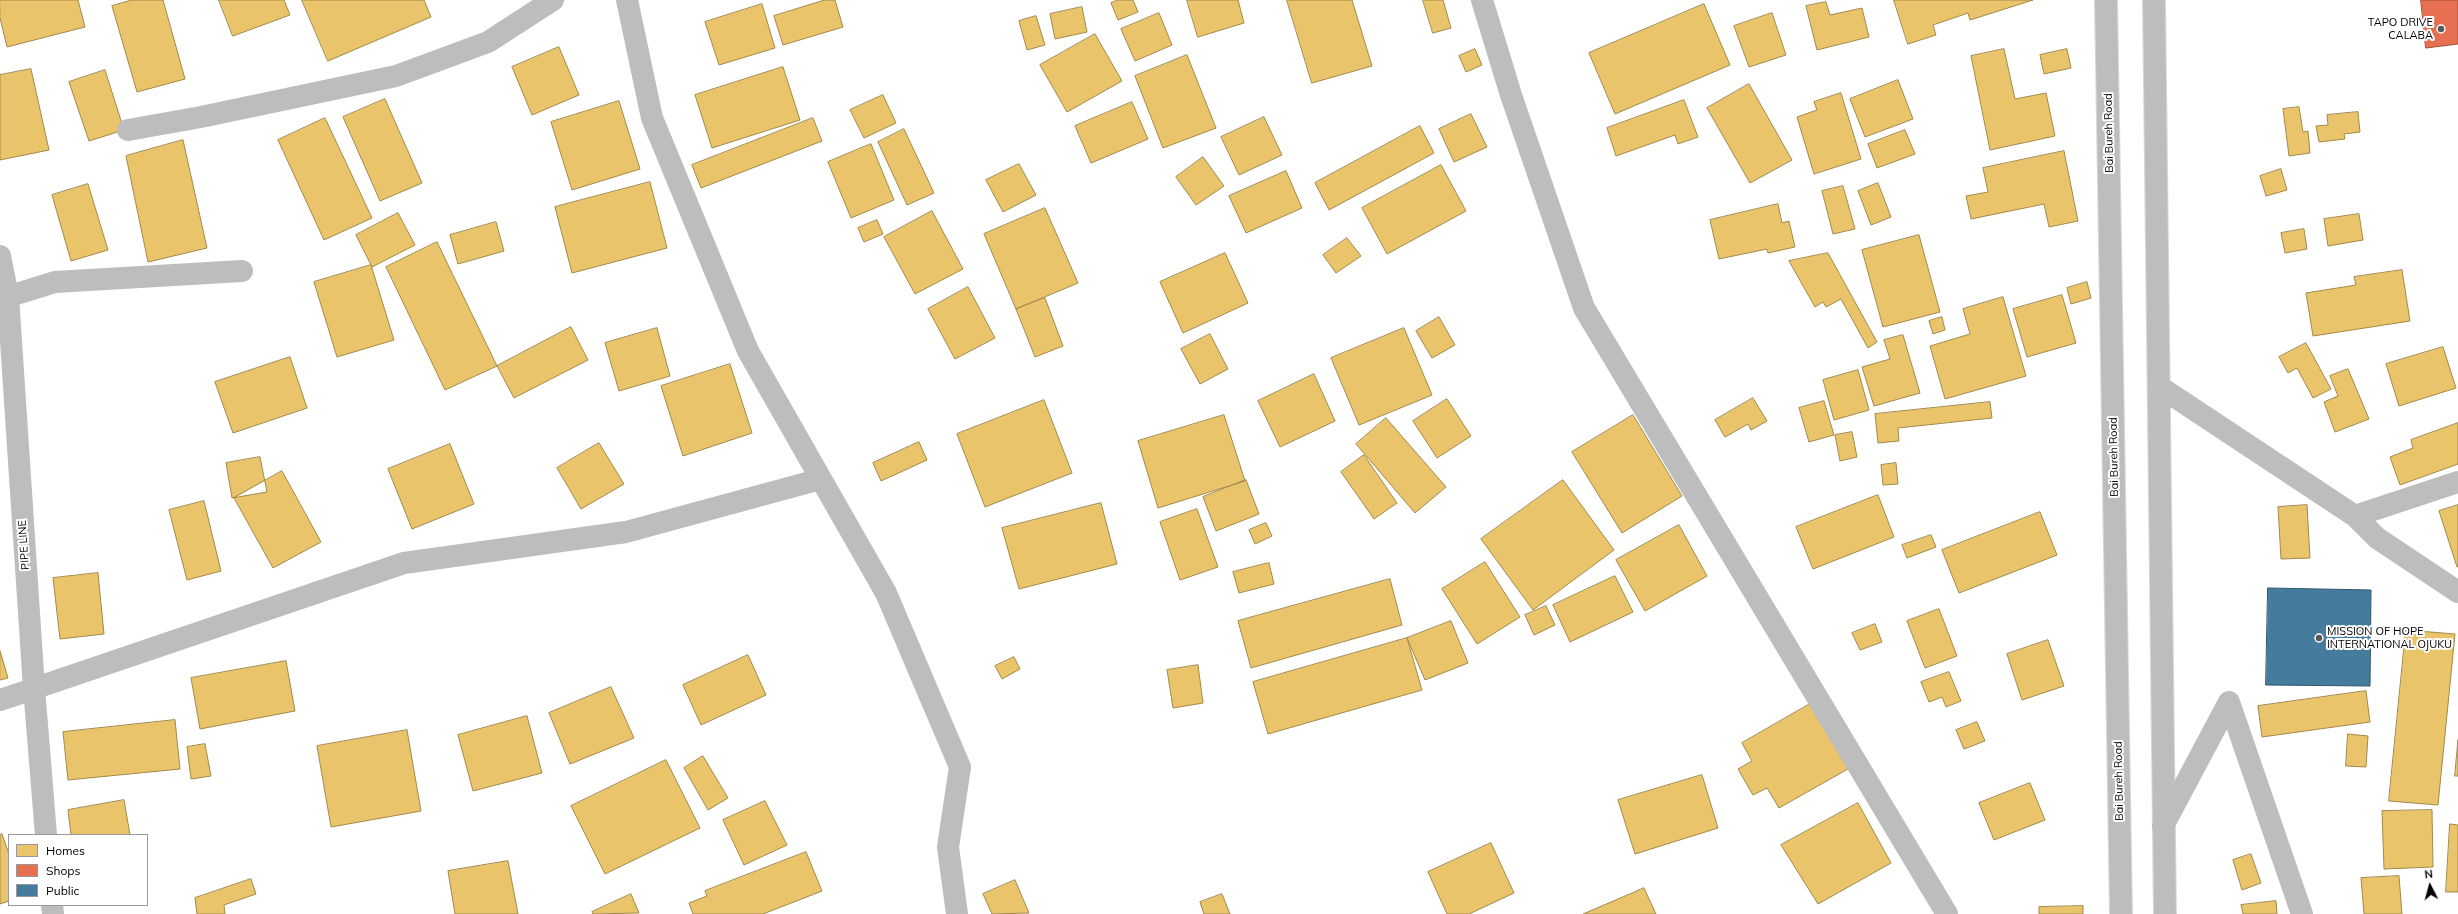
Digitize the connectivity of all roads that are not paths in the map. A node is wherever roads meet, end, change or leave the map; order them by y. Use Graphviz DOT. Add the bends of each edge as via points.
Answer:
graph roads {
  1 [pos="553,0"];
  2 [pos="627,0"];
  3 [pos="1482,0"];
  4 [pos="2106,0"];
  5 [pos="2154,0"];
  6 [pos="128,130"];
  7 [pos="0,256"];
  8 [pos="242,271"];
  9 [pos="4,298"];
  10 [pos="2160,387"];
  11 [pos="821,479"];
  12 [pos="2458,482"];
  13 [pos="2355,516"];
  14 [pos="2458,592"];
  15 [pos="34,688"];
  16 [pos="0,700"];
  17 [pos="2163,826"];
  18 [pos="46,834"];
  19 [pos="957,914"];
  20 [pos="1948,914"];
  21 [pos="2121,914"];
  22 [pos="2165,914"];
  23 [pos="2302,914"];
  1 -- 6 [label="main road" via="488,42 396,76 201,118"];
  2 -- 11 [label="main road" via="655,125 748,351"];
  3 -- 20 [label="main road" via="1511,95 1584,308"];
  4 -- 21 [label="main road, Bai Bureh Road"];
  5 -- 10 [label="main road"];
  7 -- 9 [label="main road, PIPE LINE"];
  8 -- 9 [label="main road" via="55,282"];
  9 -- 15 [label="main road, PIPE LINE"];
  10 -- 13 [label="main road"];
  10 -- 17 [label="main road"];
  11 -- 15 [label="main road" via="626,532 404,563"];
  11 -- 19 [label="main road" via="886,593 960,768 948,847"];
  12 -- 13 [label="main road"];
  13 -- 14 [label="main road" via="2377,538"];
  15 -- 16 [label="main road"];
  15 -- 18 [label="main road, PIPE LINE"];
  17 -- 22 [label="main road"];
  17 -- 23 [label="main road" via="2228,702"];
}
